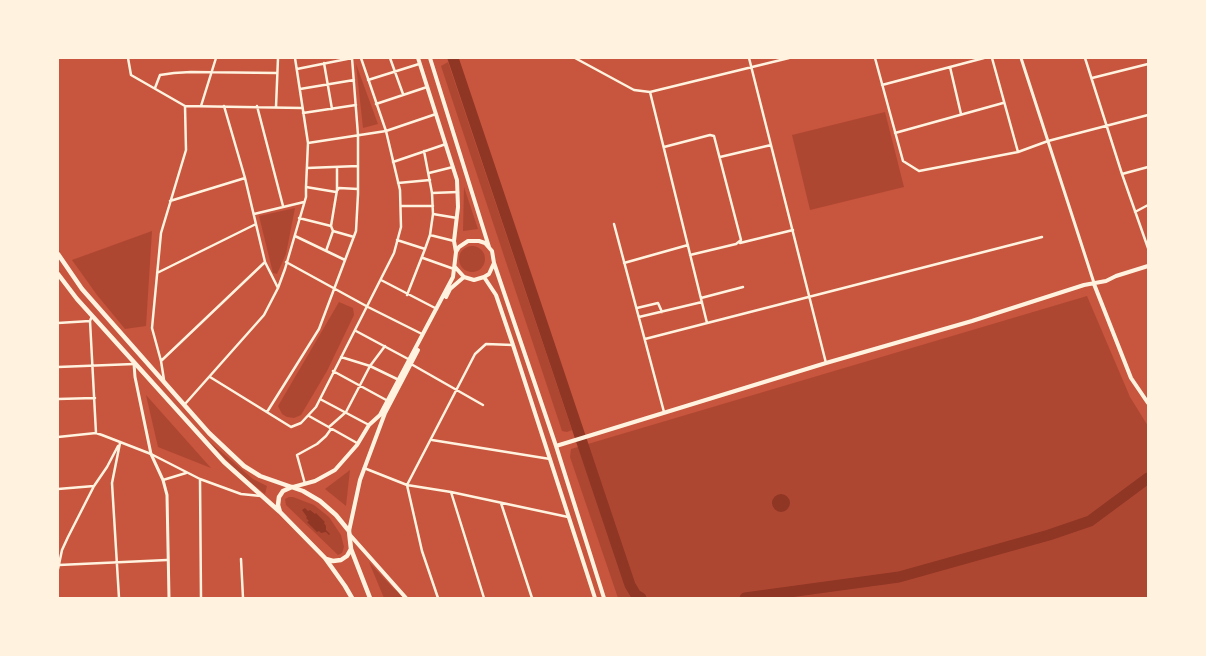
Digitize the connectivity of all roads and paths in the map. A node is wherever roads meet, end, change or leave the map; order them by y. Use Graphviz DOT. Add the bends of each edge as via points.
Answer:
graph roads {
  1 [pos="128,58"];
  2 [pos="216,58"];
  3 [pos="278,58"];
  4 [pos="295,58"];
  5 [pos="352,58"];
  6 [pos="361,58"];
  7 [pos="390,58"];
  8 [pos="418,58"];
  9 [pos="431,58"];
  10 [pos="575,58"];
  11 [pos="749,58"];
  12 [pos="787,58"];
  13 [pos="875,58"];
  14 [pos="984,58"];
  15 [pos="992,58"];
  16 [pos="1021,58"];
  17 [pos="1086,58"];
  18 [pos="324,63"];
  19 [pos="419,64"];
  20 [pos="1148,64"];
  21 [pos="752,67"];
  22 [pos="950,67"];
  23 [pos="297,69"];
  24 [pos="212,72"];
  25 [pos="395,72"];
  26 [pos="277,73"];
  27 [pos="1092,78"];
  28 [pos="354,80"];
  29 [pos="368,80"];
  30 [pos="328,85"];
  31 [pos="882,85"];
  32 [pos="427,87"];
  33 [pos="154,89"];
  34 [pos="300,89"];
  35 [pos="650,92"];
  36 [pos="403,94"];
  37 [pos="1003,103"];
  38 [pos="376,104"];
  39 [pos="356,105"];
  40 [pos="185,106"];
  41 [pos="201,106"];
  42 [pos="224,106"];
  43 [pos="257,106"];
  44 [pos="276,107"];
  45 [pos="302,108"];
  46 [pos="332,108"];
  47 [pos="303,113"];
  48 [pos="436,114"];
  49 [pos="961,114"];
  50 [pos="1148,115"];
  51 [pos="1106,126"];
  52 [pos="386,130"];
  53 [pos="895,133"];
  54 [pos="358,135"];
  55 [pos="1048,142"];
  56 [pos="308,143"];
  57 [pos="446,144"];
  58 [pos="771,144"];
  59 [pos="664,147"];
  60 [pos="424,151"];
  61 [pos="1018,152"];
  62 [pos="720,157"];
  63 [pos="393,162"];
  64 [pos="358,166"];
  65 [pos="337,167"];
  66 [pos="453,167"];
  67 [pos="307,168"];
  68 [pos="1148,168"];
  69 [pos="429,173"];
  70 [pos="1122,174"];
  71 [pos="245,178"];
  72 [pos="430,180"];
  73 [pos="398,183"];
  74 [pos="306,187"];
  75 [pos="338,190"];
  76 [pos="358,190"];
  77 [pos="458,192"];
  78 [pos="432,193"];
  79 [pos="170,201"];
  80 [pos="304,202"];
  81 [pos="1148,205"];
  82 [pos="283,206"];
  83 [pos="400,206"];
  84 [pos="433,206"];
  85 [pos="1135,212"];
  86 [pos="254,214"];
  87 [pos="432,214"];
  88 [pos="299,218"];
  89 [pos="457,218"];
  90 [pos="256,224"];
  91 [pos="614,224"];
  92 [pos="331,226"];
  93 [pos="793,230"];
  94 [pos="333,231"];
  95 [pos="430,235"];
  96 [pos="294,236"];
  97 [pos="354,237"];
  98 [pos="1042,237"];
  99 [pos="397,240"];
  100 [pos="454,241"];
  101 [pos="740,243"];
  102 [pos="688,245"];
  103 [pos="489,247"];
  104 [pos="1148,248"];
  105 [pos="425,249"];
  106 [pos="326,251"];
  107 [pos="456,252"];
  108 [pos="58,254"];
  109 [pos="690,255"];
  110 [pos="422,258"];
  111 [pos="345,260"];
  112 [pos="266,262"];
  113 [pos="286,262"];
  114 [pos="494,263"];
  115 [pos="624,263"];
  116 [pos="1148,266"];
  117 [pos="454,267"];
  118 [pos="157,273"];
  119 [pos="58,274"];
  120 [pos="464,277"];
  121 [pos="484,277"];
  122 [pos="381,280"];
  123 [pos="1094,284"];
  124 [pos="742,287"];
  125 [pos="278,288"];
  126 [pos="335,288"];
  127 [pos="407,295"];
  128 [pos="810,296"];
  129 [pos="701,300"];
  130 [pos="368,307"];
  131 [pos="637,308"];
  132 [pos="436,309"];
  133 [pos="662,312"];
  134 [pos="639,317"];
  135 [pos="91,319"];
  136 [pos="58,323"];
  137 [pos="707,323"];
  138 [pos="356,330"];
  139 [pos="424,335"];
  140 [pos="645,339"];
  141 [pos="513,345"];
  142 [pos="385,346"];
  143 [pos="341,357"];
  144 [pos="161,361"];
  145 [pos="410,362"];
  146 [pos="826,363"];
  147 [pos="134,364"];
  148 [pos="93,365"];
  149 [pos="370,366"];
  150 [pos="58,367"];
  151 [pos="333,371"];
  152 [pos="210,377"];
  153 [pos="399,380"];
  154 [pos="164,381"];
  155 [pos="359,385"];
  156 [pos="456,390"];
  157 [pos="95,398"];
  158 [pos="58,399"];
  159 [pos="320,399"];
  160 [pos="388,401"];
  161 [pos="185,404"];
  162 [pos="1148,404"];
  163 [pos="483,405"];
  164 [pos="267,412"];
  165 [pos="346,412"];
  166 [pos="664,412"];
  167 [pos="308,416"];
  168 [pos="369,425"];
  169 [pos="329,427"];
  170 [pos="96,433"];
  171 [pos="58,437"];
  172 [pos="432,440"];
  173 [pos="120,443"];
  174 [pos="357,443"];
  175 [pos="556,446"];
  176 [pos="151,454"];
  177 [pos="550,459"];
  178 [pos="364,468"];
  179 [pos="187,473"];
  180 [pos="200,479"];
  181 [pos="163,480"];
  182 [pos="305,484"];
  183 [pos="406,485"];
  184 [pos="94,486"];
  185 [pos="293,487"];
  186 [pos="58,489"];
  187 [pos="451,492"];
  188 [pos="262,496"];
  189 [pos="502,503"];
  190 [pos="280,512"];
  191 [pos="568,517"];
  192 [pos="349,533"];
  193 [pos="351,549"];
  194 [pos="325,558"];
  195 [pos="241,559"];
  196 [pos="167,560"];
  197 [pos="118,562"];
  198 [pos="58,567"];
  199 [pos="119,598"];
  200 [pos="168,598"];
  201 [pos="201,598"];
  202 [pos="243,598"];
  203 [pos="352,598"];
  204 [pos="370,598"];
  205 [pos="406,598"];
  206 [pos="438,598"];
  207 [pos="484,598"];
  208 [pos="532,598"];
  209 [pos="595,598"];
  210 [pos="604,598"];
  1 -- 33 [label="street" via="131,75"];
  2 -- 24 [label="street"];
  3 -- 26 [label="street"];
  4 -- 23 [label="street"];
  5 -- 18 [label="street"];
  5 -- 28 [label="street"];
  6 -- 29 [label="street"];
  7 -- 25 [label="street"];
  8 -- 19 [label="main road"];
  9 -- 103 [label="main road"];
  10 -- 35 [label="street" via="634,90"];
  11 -- 21 [label="street"];
  12 -- 21 [label="street"];
  13 -- 31 [label="street"];
  14 -- 22 [label="street"];
  15 -- 37 [label="street"];
  16 -- 55 [label="street"];
  17 -- 27 [label="street"];
  18 -- 23 [label="street"];
  18 -- 30 [label="street"];
  19 -- 25 [label="street"];
  19 -- 32 [label="main road"];
  20 -- 27 [label="street"];
  21 -- 35 [label="street"];
  21 -- 58 [label="street"];
  22 -- 31 [label="street"];
  22 -- 49 [label="street"];
  23 -- 34 [label="street"];
  24 -- 26 [label="street"];
  24 -- 33 [label="street" via="160,75"];
  24 -- 41 [label="street"];
  25 -- 29 [label="street"];
  25 -- 36 [label="street"];
  26 -- 44 [label="street"];
  27 -- 51 [label="street"];
  28 -- 30 [label="street"];
  28 -- 39 [label="street"];
  29 -- 38 [label="street"];
  30 -- 34 [label="street"];
  30 -- 46 [label="street"];
  31 -- 53 [label="street"];
  32 -- 36 [label="street"];
  32 -- 48 [label="main road"];
  33 -- 40 [label="street"];
  34 -- 45 [label="street"];
  35 -- 59 [label="street"];
  36 -- 38 [label="street"];
  37 -- 49 [label="street"];
  37 -- 61 [label="street"];
  38 -- 52 [label="street"];
  39 -- 46 [label="street"];
  39 -- 54 [label="street"];
  40 -- 41 [label="street"];
  40 -- 79 [label="street" via="186,150"];
  41 -- 42 [label="street"];
  42 -- 43 [label="street"];
  42 -- 71 [label="street"];
  43 -- 44 [label="street"];
  43 -- 82 [label="street"];
  44 -- 45 [label="street"];
  45 -- 47 [label="street"];
  46 -- 47 [label="street"];
  47 -- 56 [label="street"];
  48 -- 52 [label="street"];
  48 -- 57 [label="main road"];
  49 -- 53 [label="street"];
  50 -- 51 [label="street"];
  51 -- 55 [label="street"];
  51 -- 70 [label="street"];
  52 -- 54 [label="street"];
  52 -- 63 [label="street"];
  53 -- 61 [label="street" via="903,161 918,171"];
  54 -- 56 [label="street"];
  54 -- 64 [label="street"];
  55 -- 61 [label="street"];
  55 -- 123 [label="street"];
  56 -- 67 [label="street"];
  57 -- 60 [label="street"];
  57 -- 66 [label="main road"];
  58 -- 62 [label="street"];
  58 -- 93 [label="street"];
  59 -- 62 [label="street" via="712,135"];
  59 -- 102 [label="street"];
  60 -- 63 [label="street"];
  60 -- 69 [label="street"];
  62 -- 101 [label="street"];
  63 -- 73 [label="street"];
  64 -- 65 [label="street"];
  64 -- 76 [label="street"];
  65 -- 67 [label="street"];
  65 -- 75 [label="street"];
  66 -- 69 [label="street"];
  66 -- 77 [label="main road"];
  67 -- 74 [label="street"];
  68 -- 70 [label="street"];
  69 -- 72 [label="street"];
  70 -- 85 [label="street"];
  71 -- 79 [label="street"];
  71 -- 86 [label="street"];
  72 -- 73 [label="street"];
  72 -- 78 [label="street"];
  73 -- 83 [label="street"];
  74 -- 75 [label="street"];
  74 -- 80 [label="street"];
  75 -- 76 [label="street"];
  75 -- 92 [label="street"];
  76 -- 97 [label="street"];
  77 -- 78 [label="street"];
  77 -- 89 [label="main road"];
  78 -- 84 [label="street"];
  79 -- 118 [label="street" via="161,232"];
  80 -- 82 [label="street"];
  80 -- 88 [label="street"];
  81 -- 85 [label="street"];
  82 -- 86 [label="street"];
  83 -- 84 [label="street"];
  83 -- 99 [label="street" via="401,227"];
  84 -- 87 [label="street"];
  85 -- 104 [label="street"];
  86 -- 90 [label="street"];
  87 -- 89 [label="street"];
  87 -- 95 [label="street"];
  88 -- 92 [label="street"];
  88 -- 96 [label="street"];
  89 -- 100 [label="main road"];
  90 -- 112 [label="street"];
  90 -- 118 [label="street"];
  91 -- 115 [label="street"];
  92 -- 94 [label="street"];
  93 -- 101 [label="street"];
  93 -- 128 [label="street"];
  94 -- 97 [label="street"];
  94 -- 106 [label="street"];
  95 -- 100 [label="street"];
  95 -- 105 [label="street"];
  96 -- 106 [label="street"];
  96 -- 113 [label="street"];
  97 -- 111 [label="street"];
  98 -- 128 [label="street"];
  99 -- 105 [label="street"];
  99 -- 122 [label="street"];
  100 -- 107 [label="main road"];
  101 -- 109 [label="street"];
  102 -- 109 [label="street"];
  102 -- 115 [label="street"];
  103 -- 107 [label="main road" via="480,241 468,241"];
  103 -- 114 [label="main road"];
  105 -- 110 [label="street"];
  106 -- 111 [label="street"];
  107 -- 117 [label="main road"];
  108 -- 154 [label="main road" via="82,289"];
  109 -- 129 [label="street"];
  110 -- 117 [label="street"];
  110 -- 127 [label="street"];
  111 -- 126 [label="street"];
  112 -- 125 [label="street"];
  112 -- 144 [label="street"];
  113 -- 125 [label="street"];
  113 -- 126 [label="street"];
  114 -- 121 [label="main road"];
  114 -- 175 [label="main road"];
  115 -- 131 [label="street"];
  116 -- 123 [label="main road"];
  117 -- 120 [label="main road"];
  117 -- 132 [label="main road" via="453,277"];
  118 -- 144 [label="street" via="152,328"];
  119 -- 135 [label="main road"];
  120 -- 121 [label="main road" via="474,280"];
  120 -- 145 [label="main road" via="450,289"];
  121 -- 141 [label="main road" via="496,295"];
  122 -- 127 [label="street"];
  122 -- 130 [label="street"];
  123 -- 146 [label="main road"];
  123 -- 162 [label="main road" via="1131,378"];
  124 -- 129 [label="street"];
  125 -- 152 [label="street" via="256,325"];
  126 -- 130 [label="street"];
  126 -- 164 [label="street" via="319,329"];
  127 -- 132 [label="street"];
  128 -- 137 [label="street"];
  128 -- 146 [label="street"];
  129 -- 133 [label="street"];
  129 -- 137 [label="street"];
  130 -- 138 [label="street"];
  130 -- 139 [label="street"];
  131 -- 133 [label="street" via="658,303"];
  131 -- 134 [label="street"];
  132 -- 139 [label="main road"];
  133 -- 134 [label="street"];
  134 -- 140 [label="street"];
  135 -- 136 [label="street"];
  135 -- 147 [label="main road"];
  135 -- 148 [label="street"];
  137 -- 140 [label="street"];
  138 -- 142 [label="street"];
  138 -- 143 [label="street"];
  139 -- 145 [label="main road"];
  140 -- 166 [label="street"];
  141 -- 156 [label="street" via="486,344 475,354"];
  141 -- 177 [label="main road"];
  142 -- 145 [label="street"];
  142 -- 149 [label="street"];
  143 -- 149 [label="street"];
  143 -- 151 [label="street"];
  144 -- 154 [label="street"];
  145 -- 153 [label="main road"];
  145 -- 156 [label="street"];
  145 -- 178 [label="main road" via="385,413"];
  146 -- 166 [label="main road"];
  147 -- 148 [label="street"];
  147 -- 176 [label="street"];
  147 -- 188 [label="main road" via="224,462"];
  148 -- 150 [label="street"];
  148 -- 157 [label="street"];
  149 -- 153 [label="street"];
  149 -- 155 [label="street"];
  151 -- 155 [label="street"];
  151 -- 159 [label="street"];
  152 -- 161 [label="street"];
  152 -- 164 [label="street"];
  153 -- 160 [label="main road"];
  154 -- 161 [label="main road"];
  155 -- 160 [label="street"];
  155 -- 165 [label="street"];
  156 -- 163 [label="street"];
  156 -- 172 [label="street"];
  157 -- 158 [label="street"];
  157 -- 170 [label="street"];
  159 -- 165 [label="street"];
  159 -- 167 [label="street"];
  160 -- 168 [label="main road"];
  161 -- 185 [label="main road" via="244,466 260,476"];
  164 -- 167 [label="street" via="291,427"];
  165 -- 168 [label="street"];
  165 -- 169 [label="street"];
  166 -- 175 [label="main road"];
  167 -- 169 [label="street"];
  168 -- 174 [label="main road"];
  169 -- 174 [label="street"];
  169 -- 182 [label="street" via="331,429 317,444 297,455"];
  170 -- 171 [label="street"];
  170 -- 173 [label="street"];
  172 -- 177 [label="street"];
  172 -- 183 [label="street"];
  173 -- 176 [label="street"];
  173 -- 184 [label="street"];
  173 -- 197 [label="street" via="112,483"];
  174 -- 182 [label="main road" via="334,470"];
  175 -- 210 [label="main road"];
  176 -- 179 [label="street"];
  176 -- 181 [label="street"];
  177 -- 191 [label="main road"];
  178 -- 183 [label="street"];
  178 -- 192 [label="main road"];
  179 -- 180 [label="street"];
  179 -- 181 [label="street"];
  180 -- 188 [label="street" via="241,494"];
  180 -- 201 [label="street"];
  181 -- 196 [label="street"];
  182 -- 185 [label="main road"];
  183 -- 187 [label="street"];
  183 -- 206 [label="street" via="422,552"];
  184 -- 186 [label="street"];
  184 -- 198 [label="street" via="65,544"];
  185 -- 190 [label="main road" via="279,497"];
  185 -- 192 [label="main road" via="328,508"];
  187 -- 189 [label="street"];
  187 -- 207 [label="street"];
  188 -- 190 [label="main road"];
  189 -- 191 [label="street"];
  189 -- 208 [label="street"];
  190 -- 194 [label="main road"];
  191 -- 209 [label="main road"];
  192 -- 193 [label="main road"];
  192 -- 205 [label="main road"];
  193 -- 194 [label="main road" via="341,560"];
  193 -- 204 [label="main road"];
  194 -- 203 [label="main road"];
  195 -- 202 [label="street"];
  196 -- 197 [label="street"];
  196 -- 200 [label="street"];
  197 -- 198 [label="street"];
  197 -- 199 [label="street"];
}
